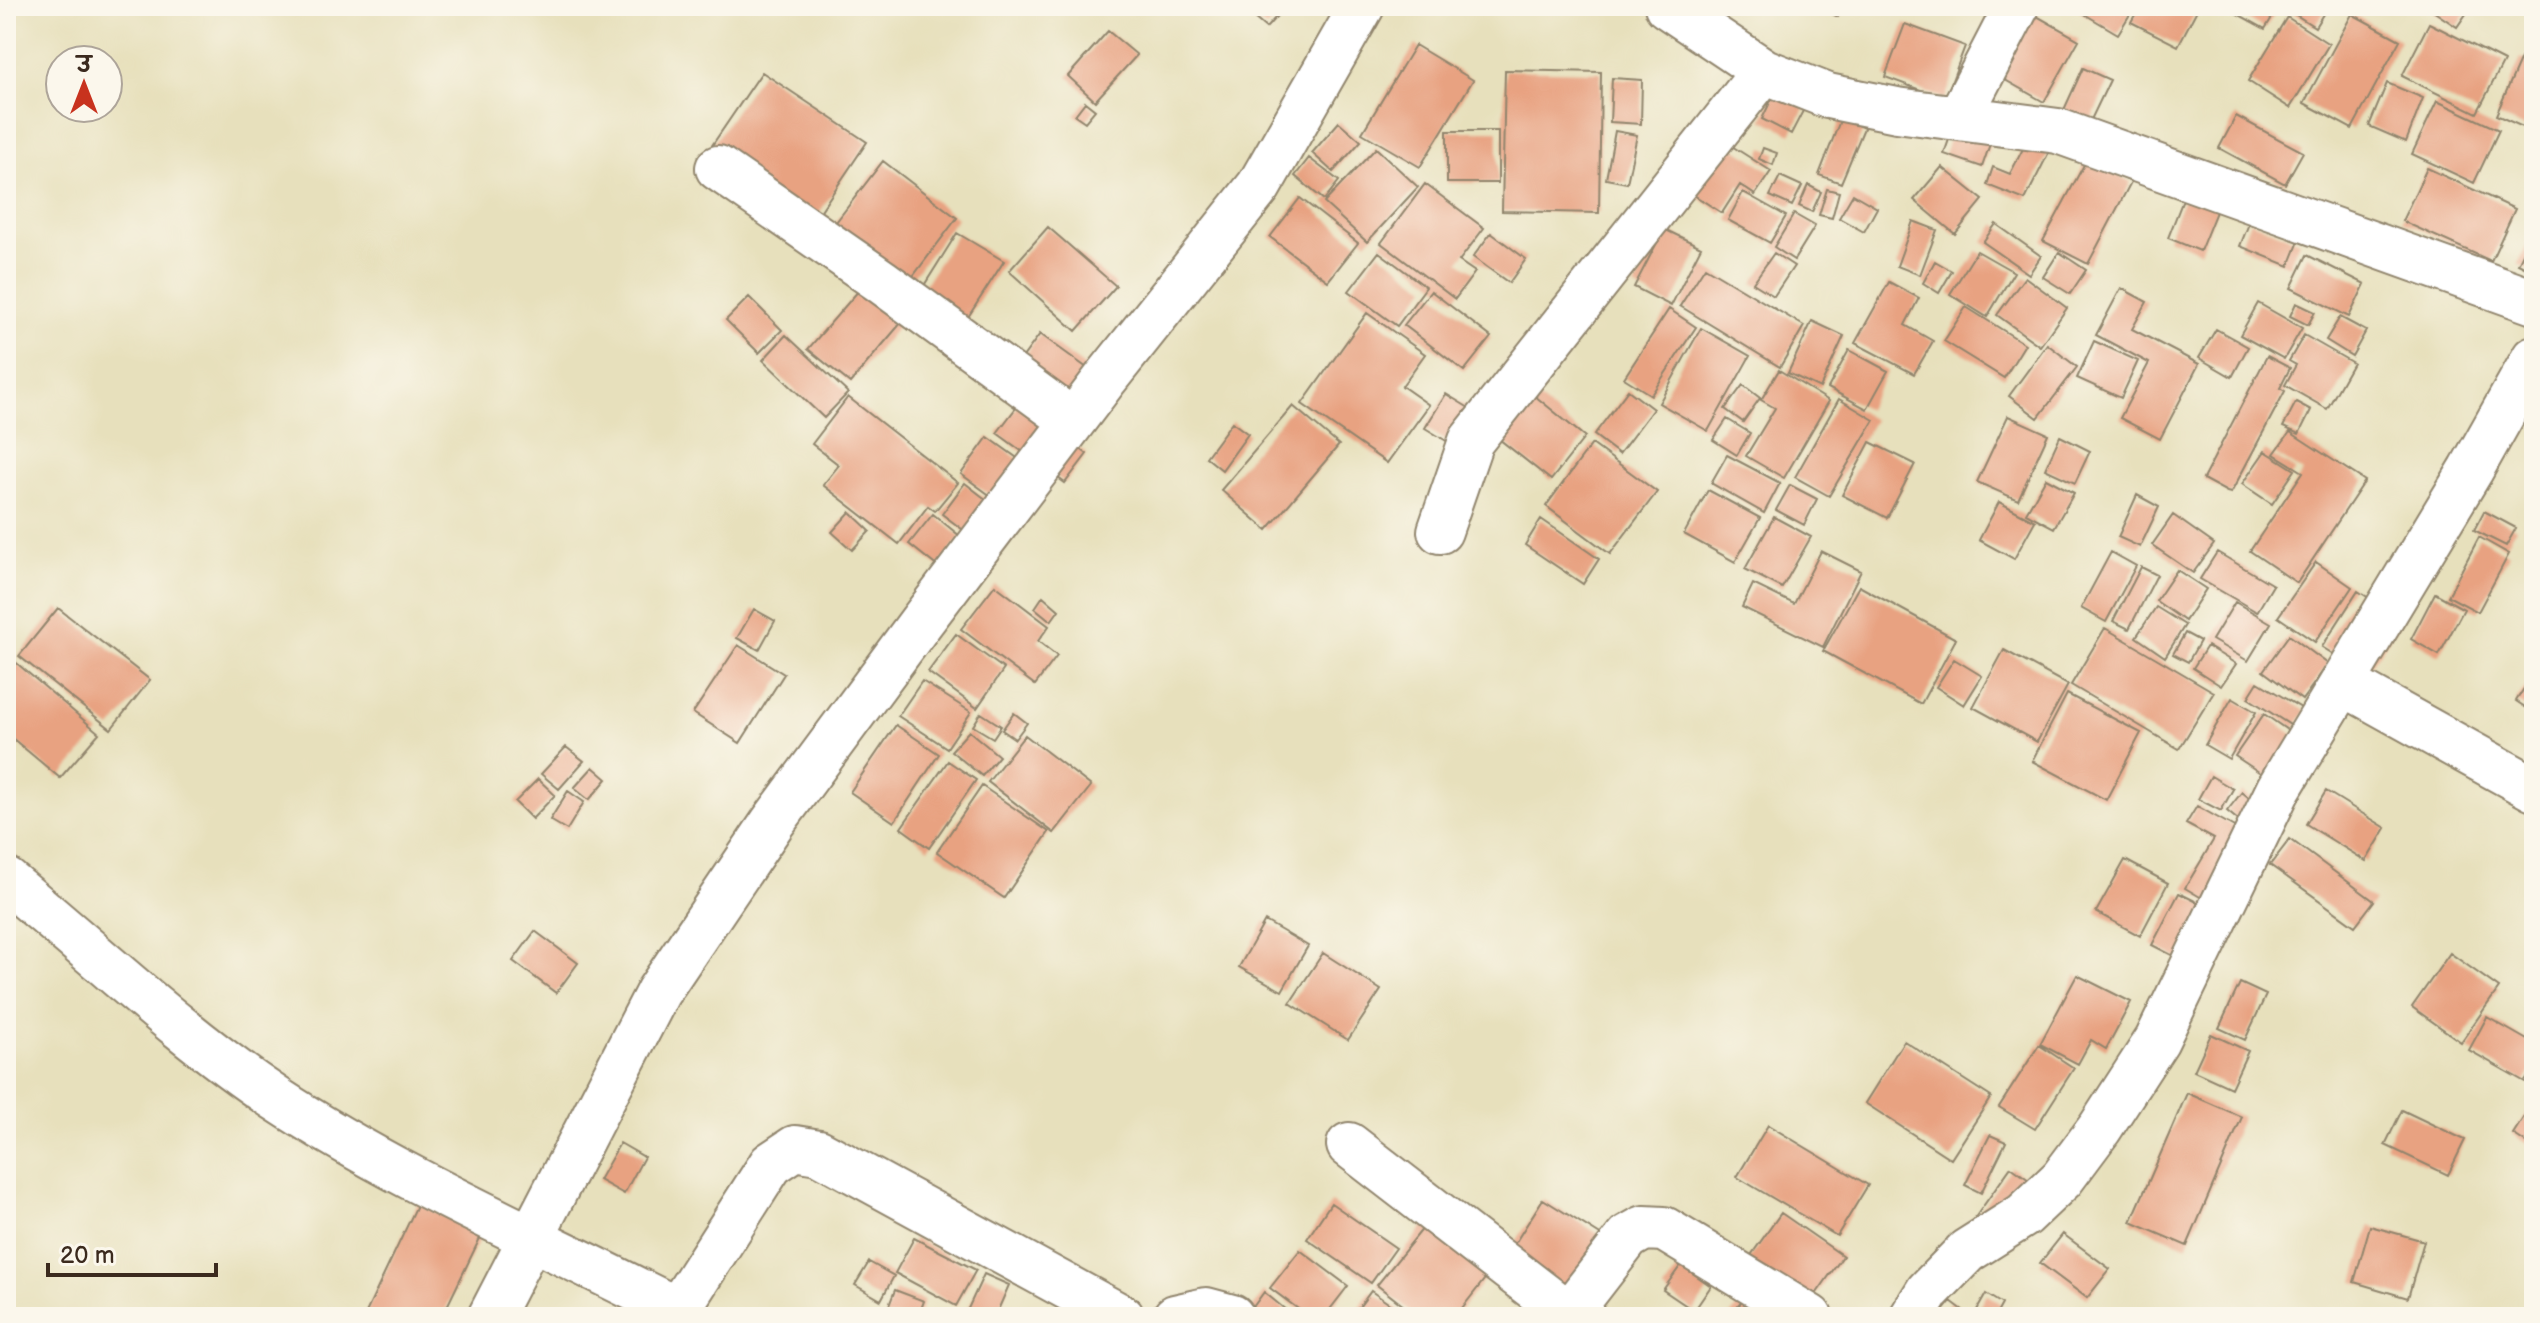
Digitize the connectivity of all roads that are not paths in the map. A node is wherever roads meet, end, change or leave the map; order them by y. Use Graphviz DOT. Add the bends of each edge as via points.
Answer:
graph roads {
  1 [pos="1362,6"];
  2 [pos="1667,6"];
  3 [pos="2017,6"];
  4 [pos="1764,71"];
  5 [pos="1959,118"];
  6 [pos="718,168"];
  7 [pos="2534,302"];
  8 [pos="2534,358"];
  9 [pos="1073,421"];
  10 [pos="1440,531"];
  11 [pos="2343,683"];
  12 [pos="2534,789"];
  13 [pos="6,880"];
  14 [pos="1349,1145"];
  15 [pos="532,1236"];
  16 [pos="675,1314"];
  17 [pos="1567,1315"];
  18 [pos="490,1317"];
  19 [pos="1122,1317"];
  20 [pos="1175,1317"];
  21 [pos="1232,1317"];
  22 [pos="1810,1317"];
  23 [pos="1912,1317"];
  1 -- 9 [label="street" via="1259,186"];
  2 -- 4 [label="street"];
  3 -- 5 [label="street"];
  4 -- 5 [label="street" via="1828,96"];
  4 -- 10 [label="street" via="1471,441"];
  5 -- 7 [label="street" via="2058,131"];
  6 -- 9 [label="street"];
  8 -- 11 [label="street"];
  9 -- 15 [label="street" via="773,822 658,992"];
  11 -- 12 [label="street"];
  11 -- 23 [label="street" via="2279,788 2157,1040 2100,1128 2062,1179 2024,1215 1967,1251 1928,1291"];
  13 -- 15 [label="street" via="181,1029 274,1097 364,1152"];
  14 -- 17 [label="street"];
  15 -- 16 [label="street"];
  15 -- 18 [label="street"];
  16 -- 19 [label="street" via="771,1164 795,1148 819,1152"];
  17 -- 22 [label="street" via="1628,1237 1644,1228 1664,1229"];
  20 -- 21 [label="street" via="1206,1310"];
}
